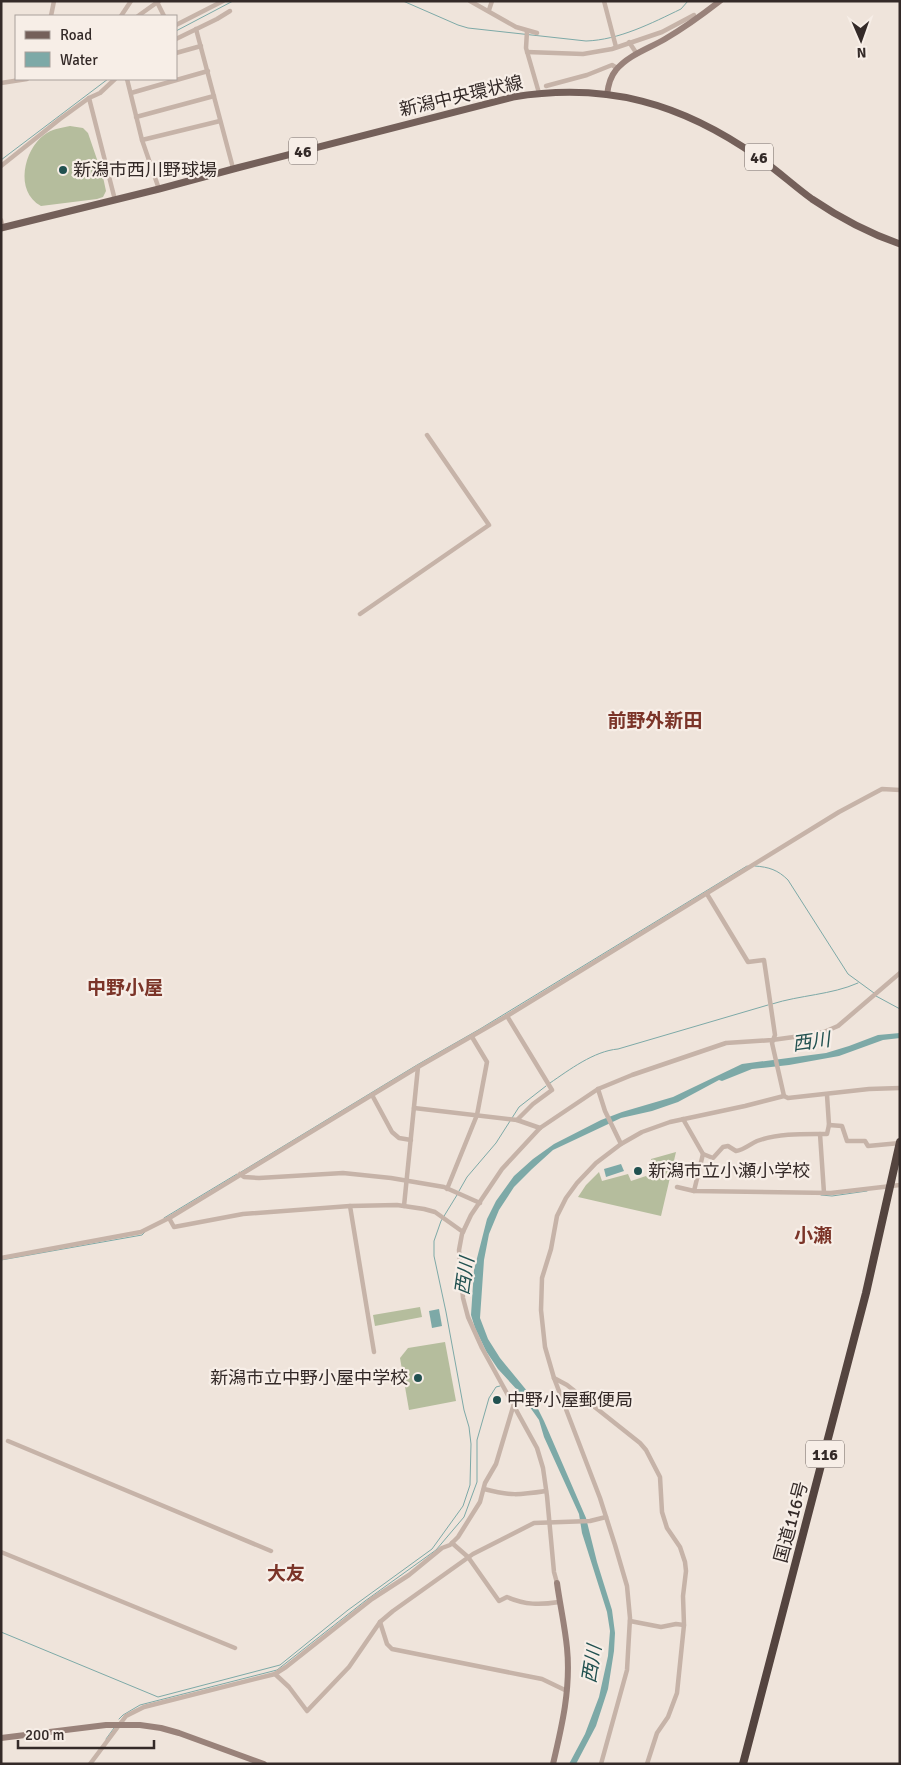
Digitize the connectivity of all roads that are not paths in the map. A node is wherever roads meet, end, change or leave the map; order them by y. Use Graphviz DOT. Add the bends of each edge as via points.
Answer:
graph roads {
  1 [pos="54,1"];
  2 [pos="131,1"];
  3 [pos="223,1"];
  4 [pos="470,1"];
  5 [pos="492,1"];
  6 [pos="604,1"];
  7 [pos="720,1"];
  8 [pos="158,2"];
  9 [pos="489,10"];
  10 [pos="230,11"];
  11 [pos="50,15"];
  12 [pos="122,15"];
  13 [pos="139,15"];
  14 [pos="164,15"];
  15 [pos="694,15"];
  16 [pos="178,24"];
  17 [pos="196,29"];
  18 [pos="527,31"];
  19 [pos="537,32"];
  20 [pos="178,38"];
  21 [pos="629,42"];
  22 [pos="201,46"];
  23 [pos="616,47"];
  24 [pos="178,52"];
  25 [pos="527,52"];
  26 [pos="637,54"];
  27 [pos="617,68"];
  28 [pos="208,71"];
  29 [pos="20,80"];
  30 [pos="114,80"];
  31 [pos="127,80"];
  32 [pos="176,80"];
  33 [pos="178,80"];
  34 [pos="1,83"];
  35 [pos="546,86"];
  36 [pos="131,93"];
  37 [pos="539,93"];
  38 [pos="607,95"];
  39 [pos="214,96"];
  40 [pos="89,98"];
  41 [pos="136,117"];
  42 [pos="220,121"];
  43 [pos="142,140"];
  44 [pos="1,166"];
  45 [pos="233,168"];
  46 [pos="159,189"];
  47 [pos="115,200"];
  48 [pos="2,225"];
  49 [pos="900,244"];
  50 [pos="427,435"];
  51 [pos="360,614"];
  52 [pos="900,790"];
  53 [pos="707,894"];
  54 [pos="900,973"];
  55 [pos="507,1016"];
  56 [pos="472,1037"];
  57 [pos="772,1040"];
  58 [pos="418,1067"];
  59 [pos="900,1088"];
  60 [pos="598,1089"];
  61 [pos="372,1095"];
  62 [pos="827,1095"];
  63 [pos="784,1096"];
  64 [pos="414,1108"];
  65 [pos="476,1115"];
  66 [pos="683,1119"];
  67 [pos="517,1120"];
  68 [pos="829,1125"];
  69 [pos="540,1128"];
  70 [pos="820,1134"];
  71 [pos="411,1140"];
  72 [pos="900,1143"];
  73 [pos="621,1144"];
  74 [pos="703,1154"];
  75 [pos="240,1174"];
  76 [pos="407,1180"];
  77 [pos="900,1185"];
  78 [pos="891,1186"];
  79 [pos="677,1187"];
  80 [pos="447,1189"];
  81 [pos="694,1191"];
  82 [pos="824,1193"];
  83 [pos="480,1203"];
  84 [pos="350,1206"];
  85 [pos="404,1206"];
  86 [pos="169,1218"];
  87 [pos="463,1232"];
  88 [pos="1,1258"];
  89 [pos="374,1352"];
  90 [pos="554,1378"];
  91 [pos="514,1408"];
  92 [pos="8,1441"];
  93 [pos="484,1489"];
  94 [pos="546,1491"];
  95 [pos="606,1517"];
  96 [pos="550,1522"];
  97 [pos="452,1543"];
  98 [pos="271,1551"];
  99 [pos="1,1552"];
  100 [pos="468,1557"];
  101 [pos="557,1583"];
  102 [pos="559,1602"];
  103 [pos="630,1621"];
  104 [pos="380,1622"];
  105 [pos="684,1625"];
  106 [pos="235,1648"];
  107 [pos="275,1674"];
  108 [pos="567,1691"];
  109 [pos="120,1724"];
  110 [pos="1,1738"];
  111 [pos="90,1764"];
  112 [pos="264,1764"];
  113 [pos="553,1764"];
  114 [pos="601,1764"];
  115 [pos="647,1764"];
  116 [pos="743,1764"];
  1 -- 11 [label="street"];
  2 -- 12 [label="street"];
  3 -- 16 [label="street"];
  4 -- 9 [label="street"];
  5 -- 9 [label="street"];
  6 -- 23 [label="street"];
  7 -- 26 [label="street"];
  8 -- 13 [label="street"];
  8 -- 14 [label="street"];
  9 -- 18 [label="street"];
  10 -- 17 [label="street"];
  15 -- 21 [label="street" via="662,32"];
  17 -- 20 [label="street"];
  17 -- 22 [label="street"];
  18 -- 19 [label="street"];
  18 -- 25 [label="street"];
  21 -- 23 [label="street"];
  21 -- 26 [label="street"];
  22 -- 24 [label="street"];
  22 -- 28 [label="street"];
  23 -- 25 [label="street" via="583,54"];
  25 -- 37 [label="street"];
  26 -- 27 [label="street"];
  27 -- 35 [label="street" via="612,65"];
  27 -- 38 [label="street" via="610,79"];
  28 -- 33 [label="street"];
  28 -- 39 [label="street"];
  29 -- 34 [label="street"];
  30 -- 40 [label="street"];
  31 -- 36 [label="street"];
  32 -- 36 [label="street"];
  36 -- 41 [label="street"];
  37 -- 38 [label="main road, 新潟中央環状線 / 46"];
  37 -- 45 [label="main road, 新潟中央環状線 / 46"];
  38 -- 49 [label="main road, 新潟中央環状線 / 46" via="648,102 699,122 759,158 833,213 874,235"];
  39 -- 41 [label="street"];
  39 -- 42 [label="street"];
  40 -- 44 [label="street"];
  40 -- 47 [label="street"];
  41 -- 43 [label="street"];
  42 -- 43 [label="street"];
  42 -- 45 [label="street"];
  43 -- 46 [label="street"];
  45 -- 46 [label="main road, 新潟中央環状線 / 46"];
  46 -- 47 [label="main road, 新潟中央環状線 / 46"];
  47 -- 48 [label="main road, 新潟中央環状線 / 46"];
  50 -- 51 [label="street" via="489,525"];
  52 -- 53 [label="street" via="876,792"];
  53 -- 55 [label="street"];
  53 -- 57 [label="street" via="748,962 764,960 774,1034"];
  54 -- 57 [label="street" via="838,1026 824,1032"];
  55 -- 56 [label="street"];
  55 -- 67 [label="street" via="552,1090"];
  56 -- 58 [label="street"];
  56 -- 65 [label="street" via="488,1062"];
  57 -- 60 [label="street" via="719,1045"];
  57 -- 63 [label="street"];
  58 -- 61 [label="street"];
  58 -- 64 [label="street"];
  59 -- 62 [label="street"];
  60 -- 69 [label="street"];
  60 -- 73 [label="street"];
  61 -- 71 [label="street" via="392,1132 399,1138"];
  61 -- 75 [label="street"];
  62 -- 63 [label="street"];
  62 -- 68 [label="street"];
  63 -- 66 [label="street"];
  64 -- 65 [label="street"];
  64 -- 71 [label="street"];
  65 -- 67 [label="street"];
  65 -- 80 [label="street"];
  66 -- 73 [label="street" via="642,1132"];
  66 -- 74 [label="street"];
  67 -- 69 [label="street"];
  68 -- 70 [label="street" via="827,1134"];
  68 -- 72 [label="street" via="842,1126 847,1140 865,1141 868,1146"];
  69 -- 83 [label="street" via="502,1169"];
  70 -- 74 [label="street" via="774,1136 740,1151 723,1146 713,1158"];
  70 -- 82 [label="street"];
  71 -- 76 [label="street"];
  72 -- 78 [label="highway, 国道116号 / 116"];
  73 -- 90 [label="street" via="577,1183 557,1216 541,1286 545,1347"];
  74 -- 81 [label="street"];
  75 -- 76 [label="street" via="244,1178 259,1178 343,1172"];
  75 -- 86 [label="street"];
  76 -- 80 [label="street"];
  76 -- 85 [label="street"];
  77 -- 78 [label="street"];
  78 -- 82 [label="street"];
  78 -- 116 [label="highway, 国道116号 / 116"];
  79 -- 81 [label="street"];
  80 -- 83 [label="street"];
  81 -- 82 [label="street"];
  83 -- 87 [label="street"];
  84 -- 85 [label="street"];
  84 -- 86 [label="street" via="243,1214 174,1226"];
  84 -- 89 [label="street"];
  85 -- 87 [label="street" via="435,1212"];
  86 -- 88 [label="street" via="141,1232"];
  87 -- 91 [label="street" via="459,1250 460,1272 468,1318"];
  90 -- 95 [label="street"];
  90 -- 105 [label="street" via="640,1443 651,1460 661,1483 662,1512 667,1528 680,1547 685,1562"];
  91 -- 93 [label="street" via="496,1464"];
  91 -- 94 [label="street" via="537,1448"];
  92 -- 98 [label="street"];
  93 -- 94 [label="street" via="517,1495"];
  93 -- 97 [label="street" via="480,1502"];
  94 -- 96 [label="street"];
  95 -- 96 [label="street" via="590,1521"];
  95 -- 103 [label="street" via="626,1586"];
  96 -- 100 [label="street" via="527,1525"];
  96 -- 101 [label="street"];
  97 -- 100 [label="street"];
  97 -- 107 [label="street" via="372,1599"];
  99 -- 106 [label="street"];
  100 -- 102 [label="street" via="499,1601 507,1597 520,1603 538,1605"];
  100 -- 104 [label="street"];
  101 -- 102 [label="street"];
  102 -- 108 [label="street" via="567,1648"];
  103 -- 105 [label="street" via="661,1627"];
  103 -- 114 [label="street" via="627,1670"];
  104 -- 107 [label="street" via="349,1667 308,1711"];
  104 -- 108 [label="street" via="387,1644 392,1649 542,1679"];
  105 -- 115 [label="street" via="677,1693 668,1717 657,1733"];
  107 -- 109 [label="street" via="144,1707 126,1716"];
  108 -- 113 [label="street"];
  109 -- 110 [label="street"];
  109 -- 111 [label="street"];
  109 -- 112 [label="street" via="161,1728"];
}
